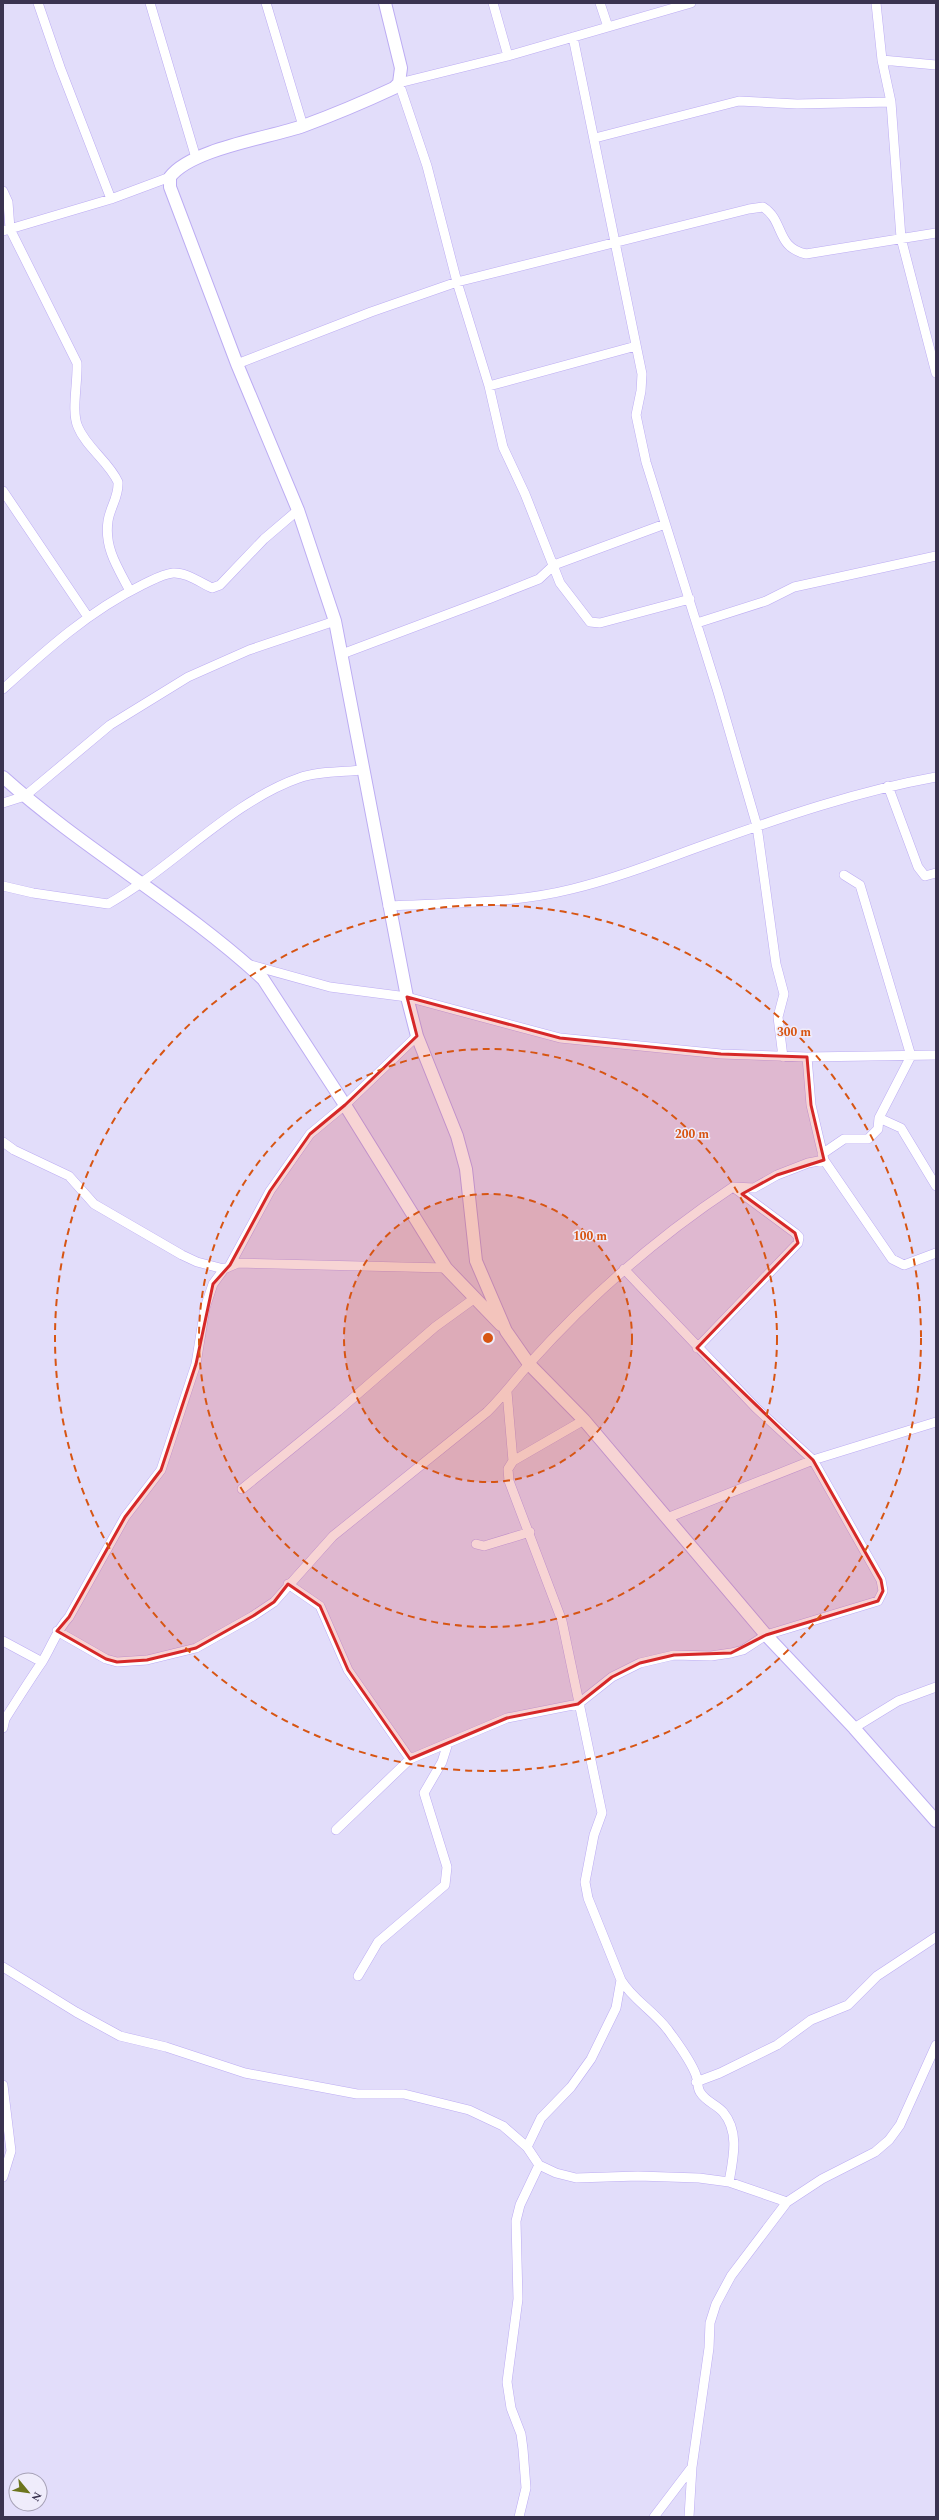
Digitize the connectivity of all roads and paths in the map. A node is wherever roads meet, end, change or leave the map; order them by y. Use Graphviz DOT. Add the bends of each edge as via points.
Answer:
graph roads {
  1 [pos="38,3"];
  2 [pos="150,3"];
  3 [pos="266,3"];
  4 [pos="385,3"];
  5 [pos="494,3"];
  6 [pos="600,3"];
  7 [pos="691,3"];
  8 [pos="876,3"];
  9 [pos="608,27"];
  10 [pos="573,37"];
  11 [pos="508,56"];
  12 [pos="882,60"];
  13 [pos="936,65"];
  14 [pos="400,83"];
  15 [pos="891,102"];
  16 [pos="303,126"];
  17 [pos="595,138"];
  18 [pos="196,158"];
  19 [pos="170,177"];
  20 [pos="3,191"];
  21 [pos="111,200"];
  22 [pos="7,230"];
  23 [pos="936,233"];
  24 [pos="901,238"];
  25 [pos="614,244"];
  26 [pos="457,282"];
  27 [pos="636,346"];
  28 [pos="237,364"];
  29 [pos="936,373"];
  30 [pos="489,386"];
  31 [pos="3,491"];
  32 [pos="298,510"];
  33 [pos="665,524"];
  34 [pos="936,556"];
  35 [pos="554,565"];
  36 [pos="130,591"];
  37 [pos="690,599"];
  38 [pos="88,617"];
  39 [pos="335,621"];
  40 [pos="697,623"];
  41 [pos="342,654"];
  42 [pos="3,689"];
  43 [pos="363,770"];
  44 [pos="3,776"];
  45 [pos="936,777"];
  46 [pos="888,786"];
  47 [pos="25,796"];
  48 [pos="3,803"];
  49 [pos="757,826"];
  50 [pos="936,873"];
  51 [pos="844,875"];
  52 [pos="142,883"];
  53 [pos="3,886"];
  54 [pos="388,906"];
  55 [pos="246,964"];
  56 [pos="407,997"];
  57 [pos="417,1036"];
  58 [pos="936,1055"];
  59 [pos="783,1056"];
  60 [pos="911,1056"];
  61 [pos="807,1057"];
  62 [pos="345,1105"];
  63 [pos="879,1118"];
  64 [pos="3,1142"];
  65 [pos="823,1157"];
  66 [pos="936,1186"];
  67 [pos="733,1187"];
  68 [pos="936,1253"];
  69 [pos="227,1267"];
  70 [pos="446,1268"];
  71 [pos="624,1269"];
  72 [pos="475,1298"];
  73 [pos="506,1331"];
  74 [pos="697,1348"];
  75 [pos="530,1364"];
  76 [pos="507,1392"];
  77 [pos="584,1420"];
  78 [pos="936,1422"];
  79 [pos="813,1460"];
  80 [pos="513,1461"];
  81 [pos="242,1489"];
  82 [pos="667,1518"];
  83 [pos="530,1532"];
  84 [pos="476,1544"];
  85 [pos="288,1584"];
  86 [pos="56,1631"];
  87 [pos="766,1635"];
  88 [pos="3,1641"];
  89 [pos="42,1662"];
  90 [pos="936,1688"];
  91 [pos="578,1704"];
  92 [pos="3,1728"];
  93 [pos="854,1728"];
  94 [pos="448,1744"];
  95 [pos="410,1759"];
  96 [pos="936,1821"];
  97 [pos="336,1830"];
  98 [pos="936,1937"];
  99 [pos="3,1967"];
  100 [pos="358,1976"];
  101 [pos="621,1980"];
  102 [pos="936,2045"];
  103 [pos="696,2082"];
  104 [pos="3,2085"];
  105 [pos="527,2147"];
  106 [pos="539,2165"];
  107 [pos="3,2177"];
  108 [pos="729,2182"];
  109 [pos="787,2202"];
  110 [pos="692,2467"];
  111 [pos="520,2517"];
  112 [pos="654,2517"];
  113 [pos="689,2517"];
  1 -- 21 [label="street"];
  2 -- 18 [label="street"];
  3 -- 16 [label="street"];
  4 -- 14 [label="street" via="402,68"];
  5 -- 11 [label="street"];
  6 -- 9 [label="street"];
  7 -- 9 [label="street"];
  8 -- 12 [label="street"];
  9 -- 10 [label="street"];
  10 -- 11 [label="street"];
  10 -- 17 [label="street"];
  11 -- 14 [label="street"];
  12 -- 13 [label="street"];
  12 -- 15 [label="street"];
  14 -- 16 [label="street" via="387,91"];
  14 -- 26 [label="street" via="427,166"];
  15 -- 17 [label="street" via="797,104 739,101"];
  15 -- 24 [label="street"];
  16 -- 18 [label="street"];
  17 -- 25 [label="street"];
  18 -- 19 [label="street" via="176,169"];
  19 -- 21 [label="street"];
  19 -- 28 [label="street" via="170,187"];
  20 -- 22 [label="street" via="8,202"];
  21 -- 22 [label="street"];
  22 -- 36 [label="street" via="77,363 75,415 78,428 118,482 116,502 108,520 109,551"];
  23 -- 24 [label="street"];
  24 -- 25 [label="street" via="806,254 795,252 784,243 771,212 763,207"];
  24 -- 29 [label="street"];
  25 -- 26 [label="street"];
  25 -- 27 [label="street"];
  26 -- 28 [label="street"];
  26 -- 30 [label="street"];
  27 -- 30 [label="street"];
  27 -- 33 [label="street" via="642,374 636,415 646,462"];
  28 -- 32 [label="street"];
  30 -- 35 [label="street" via="503,447"];
  31 -- 38 [label="street"];
  32 -- 36 [label="street" via="264,539 220,585 212,588 182,574 173,573"];
  32 -- 39 [label="street"];
  33 -- 35 [label="street"];
  33 -- 37 [label="street"];
  34 -- 40 [label="street" via="794,587 766,601"];
  35 -- 37 [label="street" via="560,583 590,622 600,623"];
  35 -- 41 [label="street" via="539,579"];
  36 -- 38 [label="street"];
  37 -- 40 [label="street"];
  38 -- 42 [label="street" via="48,648"];
  39 -- 41 [label="street"];
  39 -- 47 [label="street" via="249,650 188,677 110,725"];
  40 -- 49 [label="street"];
  41 -- 43 [label="street"];
  43 -- 52 [label="street" via="301,777 276,787 230,817"];
  43 -- 54 [label="street"];
  44 -- 47 [label="street"];
  45 -- 46 [label="street"];
  46 -- 49 [label="street"];
  46 -- 50 [label="street" via="918,867 925,876"];
  47 -- 48 [label="street"];
  47 -- 52 [label="street"];
  49 -- 54 [label="street" via="622,874 571,889 505,901"];
  49 -- 59 [label="street" via="776,964 784,994 778,1017"];
  51 -- 60 [label="street" via="860,885"];
  52 -- 53 [label="street" via="108,904"];
  52 -- 55 [label="street"];
  54 -- 56 [label="street"];
  55 -- 56 [label="street" via="330,987"];
  55 -- 62 [label="street" via="263,979"];
  56 -- 57 [label="street"];
  56 -- 59 [label="street" via="560,1038 721,1054"];
  57 -- 62 [label="street"];
  57 -- 73 [label="street" via="457,1136 466,1169 476,1261"];
  58 -- 60 [label="street"];
  59 -- 61 [label="street"];
  60 -- 61 [label="street"];
  60 -- 63 [label="street"];
  61 -- 65 [label="street" via="810,1105"];
  62 -- 69 [label="street" via="310,1134 270,1191"];
  62 -- 70 [label="street"];
  63 -- 65 [label="street" via="878,1129 868,1139 844,1139"];
  63 -- 66 [label="street" via="901,1128"];
  64 -- 69 [label="street" via="14,1150 69,1176 94,1204 182,1256 197,1262"];
  65 -- 67 [label="street" via="777,1175 754,1188"];
  65 -- 68 [label="street" via="892,1259 904,1265"];
  67 -- 71 [label="street"];
  67 -- 74 [label="street" via="795,1233 799,1237 798,1243"];
  69 -- 70 [label="street" via="238,1263"];
  69 -- 86 [label="street" via="213,1284 205,1308 196,1364 161,1470 125,1517 69,1617"];
  70 -- 72 [label="street"];
  71 -- 74 [label="street"];
  71 -- 75 [label="street"];
  72 -- 73 [label="street"];
  72 -- 81 [label="street" via="434,1327 338,1411"];
  73 -- 75 [label="street"];
  74 -- 79 [label="street" via="756,1408"];
  75 -- 76 [label="street"];
  75 -- 77 [label="street"];
  76 -- 80 [label="street"];
  76 -- 85 [label="street" via="456,1439 334,1536"];
  77 -- 80 [label="street"];
  77 -- 82 [label="street"];
  78 -- 79 [label="street"];
  79 -- 82 [label="street"];
  79 -- 87 [label="street" via="881,1580 883,1591 878,1601"];
  80 -- 83 [label="street" via="508,1469 509,1481"];
  82 -- 87 [label="street"];
  83 -- 84 [label="street" via="484,1546"];
  83 -- 91 [label="street" via="562,1621"];
  85 -- 86 [label="street" via="274,1602 196,1648 147,1660 118,1662 106,1659"];
  85 -- 95 [label="street" via="320,1606 348,1670"];
  86 -- 89 [label="street"];
  87 -- 91 [label="street" via="743,1650 731,1653 711,1656 674,1655 640,1663 612,1677"];
  87 -- 93 [label="street"];
  88 -- 89 [label="street"];
  89 -- 92 [label="street" via="29,1678"];
  90 -- 93 [label="street" via="898,1701"];
  91 -- 94 [label="street" via="507,1718"];
  91 -- 101 [label="street" via="602,1813 594,1835 585,1882 588,1898"];
  93 -- 96 [label="street"];
  94 -- 95 [label="street"];
  94 -- 100 [label="street" via="442,1762 424,1794 447,1867 445,1885 378,1942"];
  95 -- 97 [label="street"];
  98 -- 103 [label="street" via="877,1976 848,2005 811,2020 777,2045"];
  99 -- 105 [label="street" via="120,2036 166,2046 245,2073 357,2094 404,2094 469,2110 503,2126"];
  101 -- 103 [label="street" via="629,1993 653,2011 668,2030 684,2052 696,2075"];
  101 -- 105 [label="street" via="616,2008 591,2059 571,2087 541,2118"];
  102 -- 109 [label="street" via="900,2125 889,2140 874,2152 822,2178"];
  103 -- 108 [label="street" via="705,2100 722,2111 732,2124 733,2158"];
  104 -- 107 [label="street" via="11,2151"];
  105 -- 106 [label="street"];
  106 -- 108 [label="street" via="576,2178 646,2176"];
  106 -- 111 [label="street" via="520,2205 516,2221 518,2298 507,2382 511,2408 521,2434 523,2449 526,2488"];
  108 -- 109 [label="street"];
  109 -- 110 [label="street" via="731,2276 716,2304 710,2323 709,2348"];
  110 -- 112 [label="street"];
  110 -- 113 [label="street"];
}
